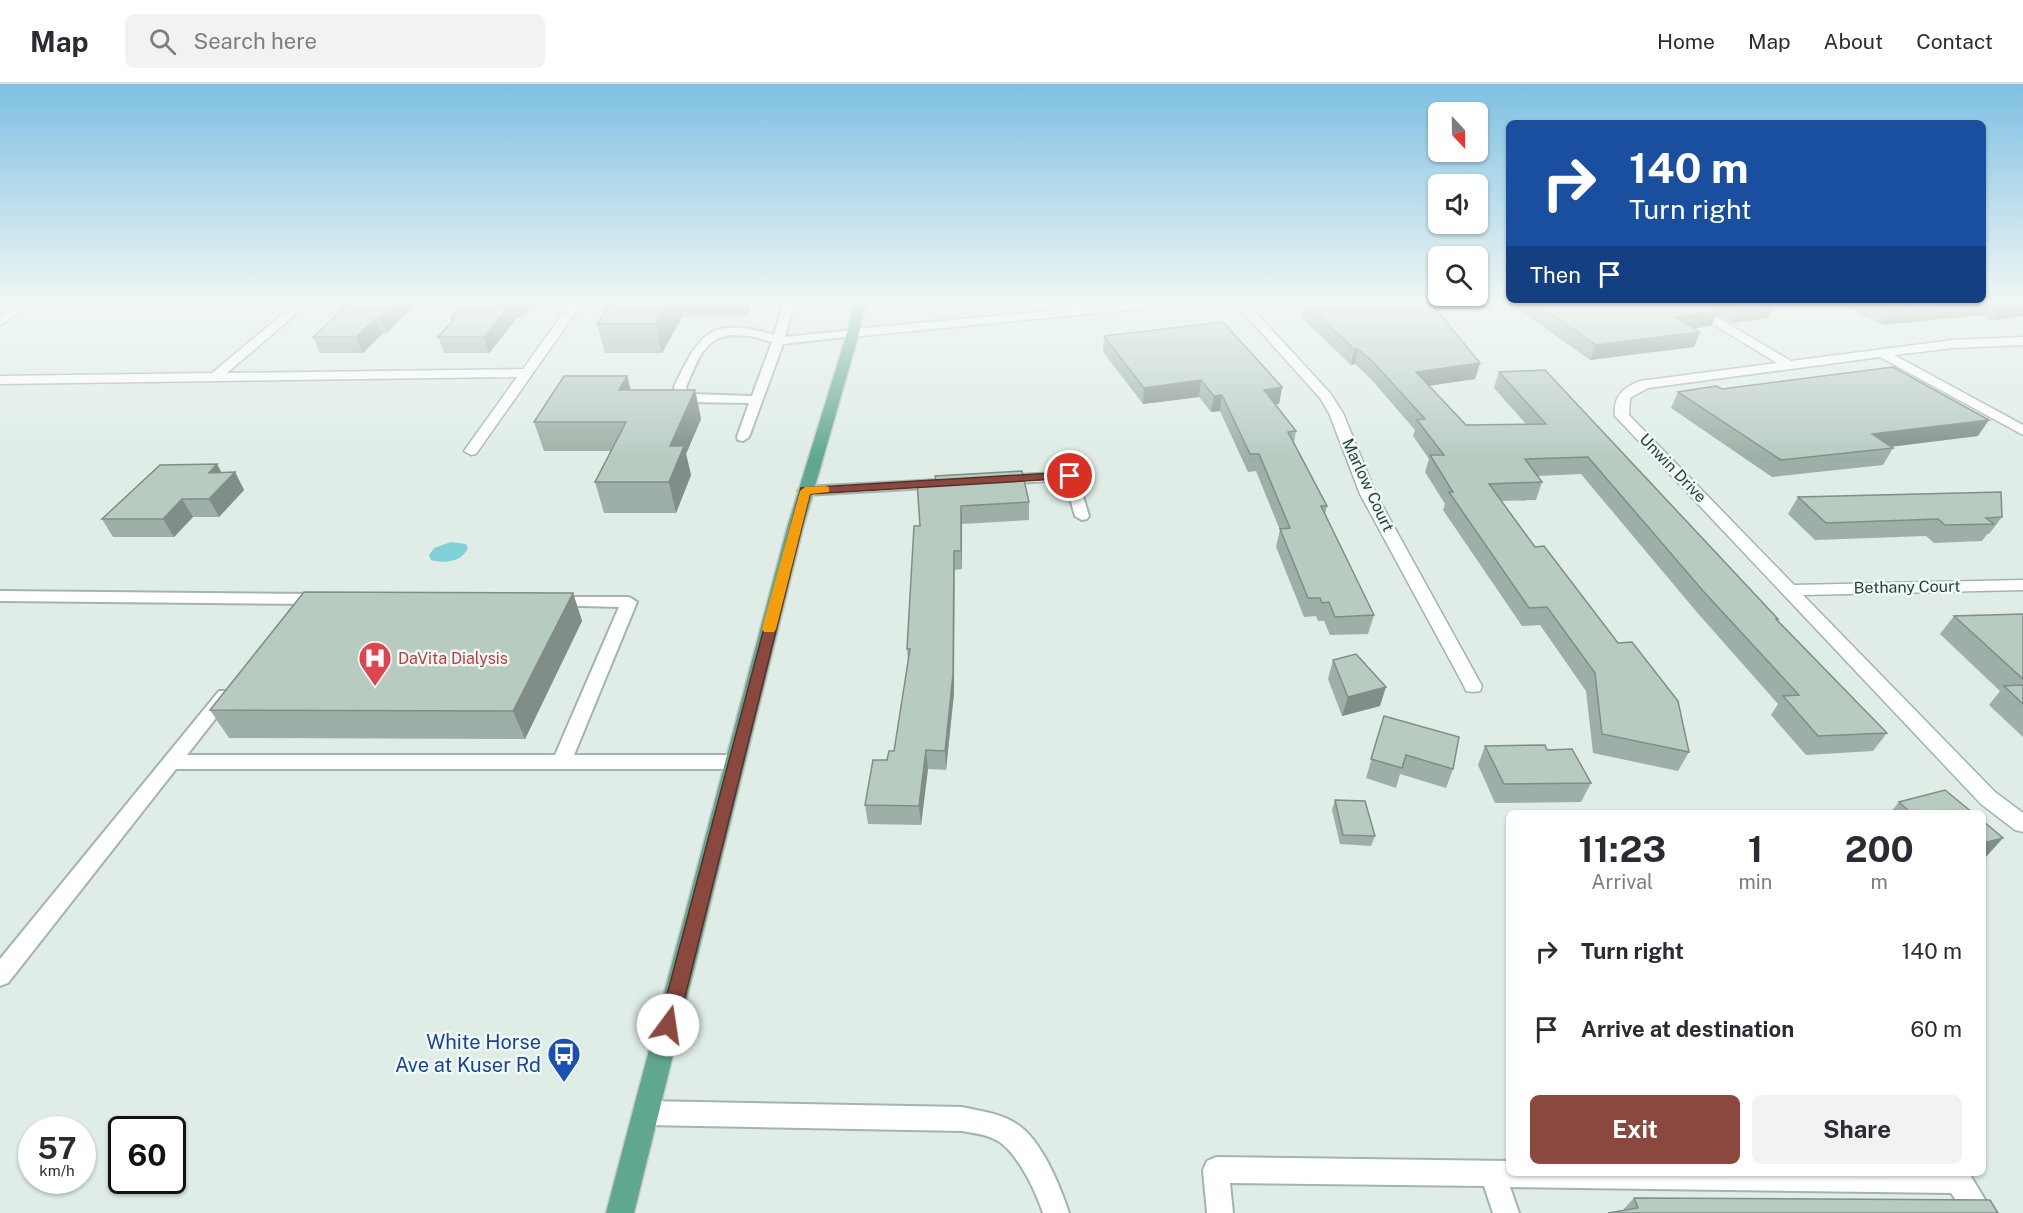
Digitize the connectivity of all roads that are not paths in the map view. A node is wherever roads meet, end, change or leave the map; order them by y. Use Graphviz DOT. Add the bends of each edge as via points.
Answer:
graph roads {
  1 [pos="241,355"];
  2 [pos="539,355"];
  3 [pos="697,355"];
  4 [pos="773,355"];
  5 [pos="846,355"];
  6 [pos="1288,355"];
  7 [pos="1771,355"];
  8 [pos="1867,355"];
  9 [pos="1884,355"];
  10 [pos="1787,364"];
  11 [pos="526,373"];
  12 [pos="215,377"];
  13 [pos="0,380"];
  14 [pos="756,400"];
  15 [pos="2023,431"];
  16 [pos="743,437"];
  17 [pos="471,451"];
  18 [pos="990,481"];
  19 [pos="955,483"];
  20 [pos="805,491"];
  21 [pos="1082,516"];
  22 [pos="2023,585"];
  23 [pos="1790,590"];
  24 [pos="0,596"];
  25 [pos="303,599"];
  26 [pos="338,599"];
  27 [pos="536,602"];
  28 [pos="289,617"];
  29 [pos="239,678"];
  30 [pos="1473,686"];
  31 [pos="562,761"];
  32 [pos="171,762"];
  33 [pos="735,762"];
  34 [pos="2023,824"];
  35 [pos="0,976"];
  36 [pos="646,1113"];
  37 [pos="1493,1174"];
  38 [pos="1506,1174"];
  39 [pos="1648,1176"];
  40 [pos="620,1213"];
  41 [pos="1056,1213"];
  42 [pos="1220,1213"];
  43 [pos="1506,1213"];
  44 [pos="1980,1213"];
  1 -- 12 [label="street"];
  2 -- 11 [label="street"];
  3 -- 14 [label="lane" via="680,387 681,394 689,398"];
  4 -- 14 [label="lane"];
  5 -- 20 [label="main road"];
  6 -- 30 [label="street, Marlow Court" via="1336,413 1368,494"];
  7 -- 10 [label="street"];
  8 -- 10 [label="street, Unwin Drive"];
  9 -- 15 [label="street"];
  10 -- 23 [label="street, Unwin Drive" via="1645,384 1631,390 1620,405 1622,416"];
  11 -- 12 [label="street"];
  11 -- 17 [label="street"];
  12 -- 13 [label="street"];
  14 -- 16 [label="lane"];
  18 -- 21 [label="lane" via="1070,476"];
  19 -- 20 [label="lane"];
  20 -- 33 [label="main road"];
  22 -- 23 [label="street, Bethany Court"];
  23 -- 34 [label="street, Unwin Drive" via="1988,798"];
  24 -- 25 [label="lane"];
  25 -- 26 [label="lane"];
  25 -- 28 [label="lane"];
  27 -- 31 [label="lane" via="628,602"];
  29 -- 32 [label="lane"];
  31 -- 32 [label="lane"];
  31 -- 33 [label="lane"];
  32 -- 35 [label="lane"];
  33 -- 36 [label="main road"];
  36 -- 40 [label="main road"];
  36 -- 41 [label="lane" via="962,1119 1006,1130 1025,1152 1052,1196"];
  37 -- 38 [label="lane"];
  37 -- 42 [label="lane" via="1216,1170"];
  37 -- 43 [label="lane"];
  39 -- 44 [label="lane" via="1958,1180"];
}
